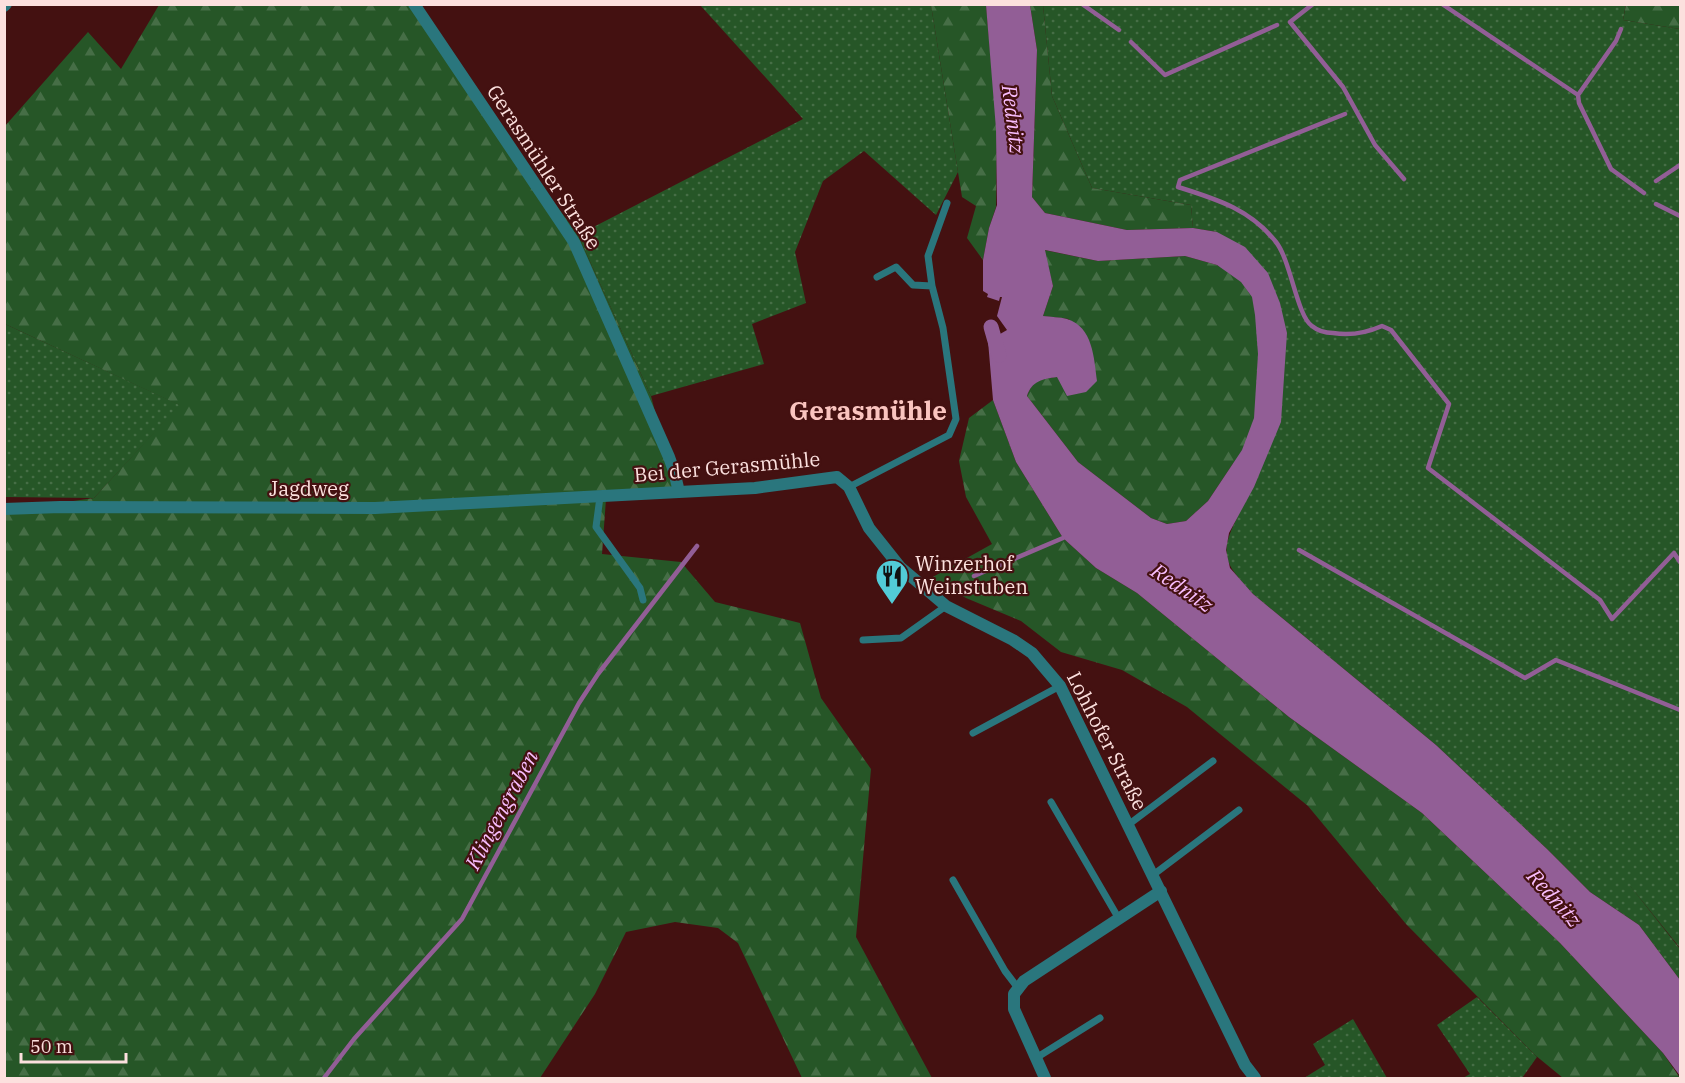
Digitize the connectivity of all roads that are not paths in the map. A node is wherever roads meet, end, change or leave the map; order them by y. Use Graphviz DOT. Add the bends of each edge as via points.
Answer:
graph roads {
  1 [pos="414,4"];
  2 [pos="947,203"];
  3 [pos="877,277"];
  4 [pos="932,286"];
  5 [pos="849,487"];
  6 [pos="679,492"];
  7 [pos="614,496"];
  8 [pos="600,497"];
  9 [pos="4,509"];
  10 [pos="643,600"];
  11 [pos="946,606"];
  12 [pos="863,640"];
  13 [pos="1060,686"];
  14 [pos="974,733"];
  15 [pos="1213,761"];
  16 [pos="1051,802"];
  17 [pos="1239,810"];
  18 [pos="1128,825"];
  19 [pos="1153,875"];
  20 [pos="953,880"];
  21 [pos="1161,891"];
  22 [pos="1119,919"];
  23 [pos="1018,988"];
  24 [pos="1100,1018"];
  25 [pos="1036,1058"];
  26 [pos="1045,1078"];
  27 [pos="1255,1078"];
  1 -- 6 [label="street, Gerasmühler Straße" via="574,242 669,457"];
  2 -- 4 [label="lane" via="928,255"];
  3 -- 4 [label="lane" via="896,267 913,285"];
  4 -- 5 [label="lane" via="943,328 956,419 949,435"];
  5 -- 6 [label="street, Bei der Gerasmühle" via="837,477 755,488"];
  5 -- 11 [label="street, Lohhofer Straße" via="869,528 900,567"];
  6 -- 7 [label="street, Bei der Gerasmühle"];
  7 -- 8 [label="street, Jagdweg"];
  8 -- 9 [label="street, Jagdweg" via="357,509"];
  8 -- 10 [label="lane" via="596,527 640,588"];
  11 -- 12 [label="lane" via="901,638"];
  11 -- 13 [label="street, Lohhofer Straße" via="1014,640 1032,653"];
  13 -- 14 [label="lane"];
  13 -- 18 [label="street, Lohhofer Straße"];
  15 -- 18 [label="lane"];
  16 -- 22 [label="lane"];
  17 -- 19 [label="lane"];
  18 -- 19 [label="street, Lohhofer Straße"];
  19 -- 21 [label="street, Lohhofer Straße"];
  20 -- 23 [label="lane"];
  21 -- 22 [label="street"];
  21 -- 27 [label="street, Lohhofer Straße" via="1245,1065"];
  22 -- 23 [label="street"];
  23 -- 25 [label="street" via="1014,1009"];
  24 -- 25 [label="lane"];
  25 -- 26 [label="street"];
}
